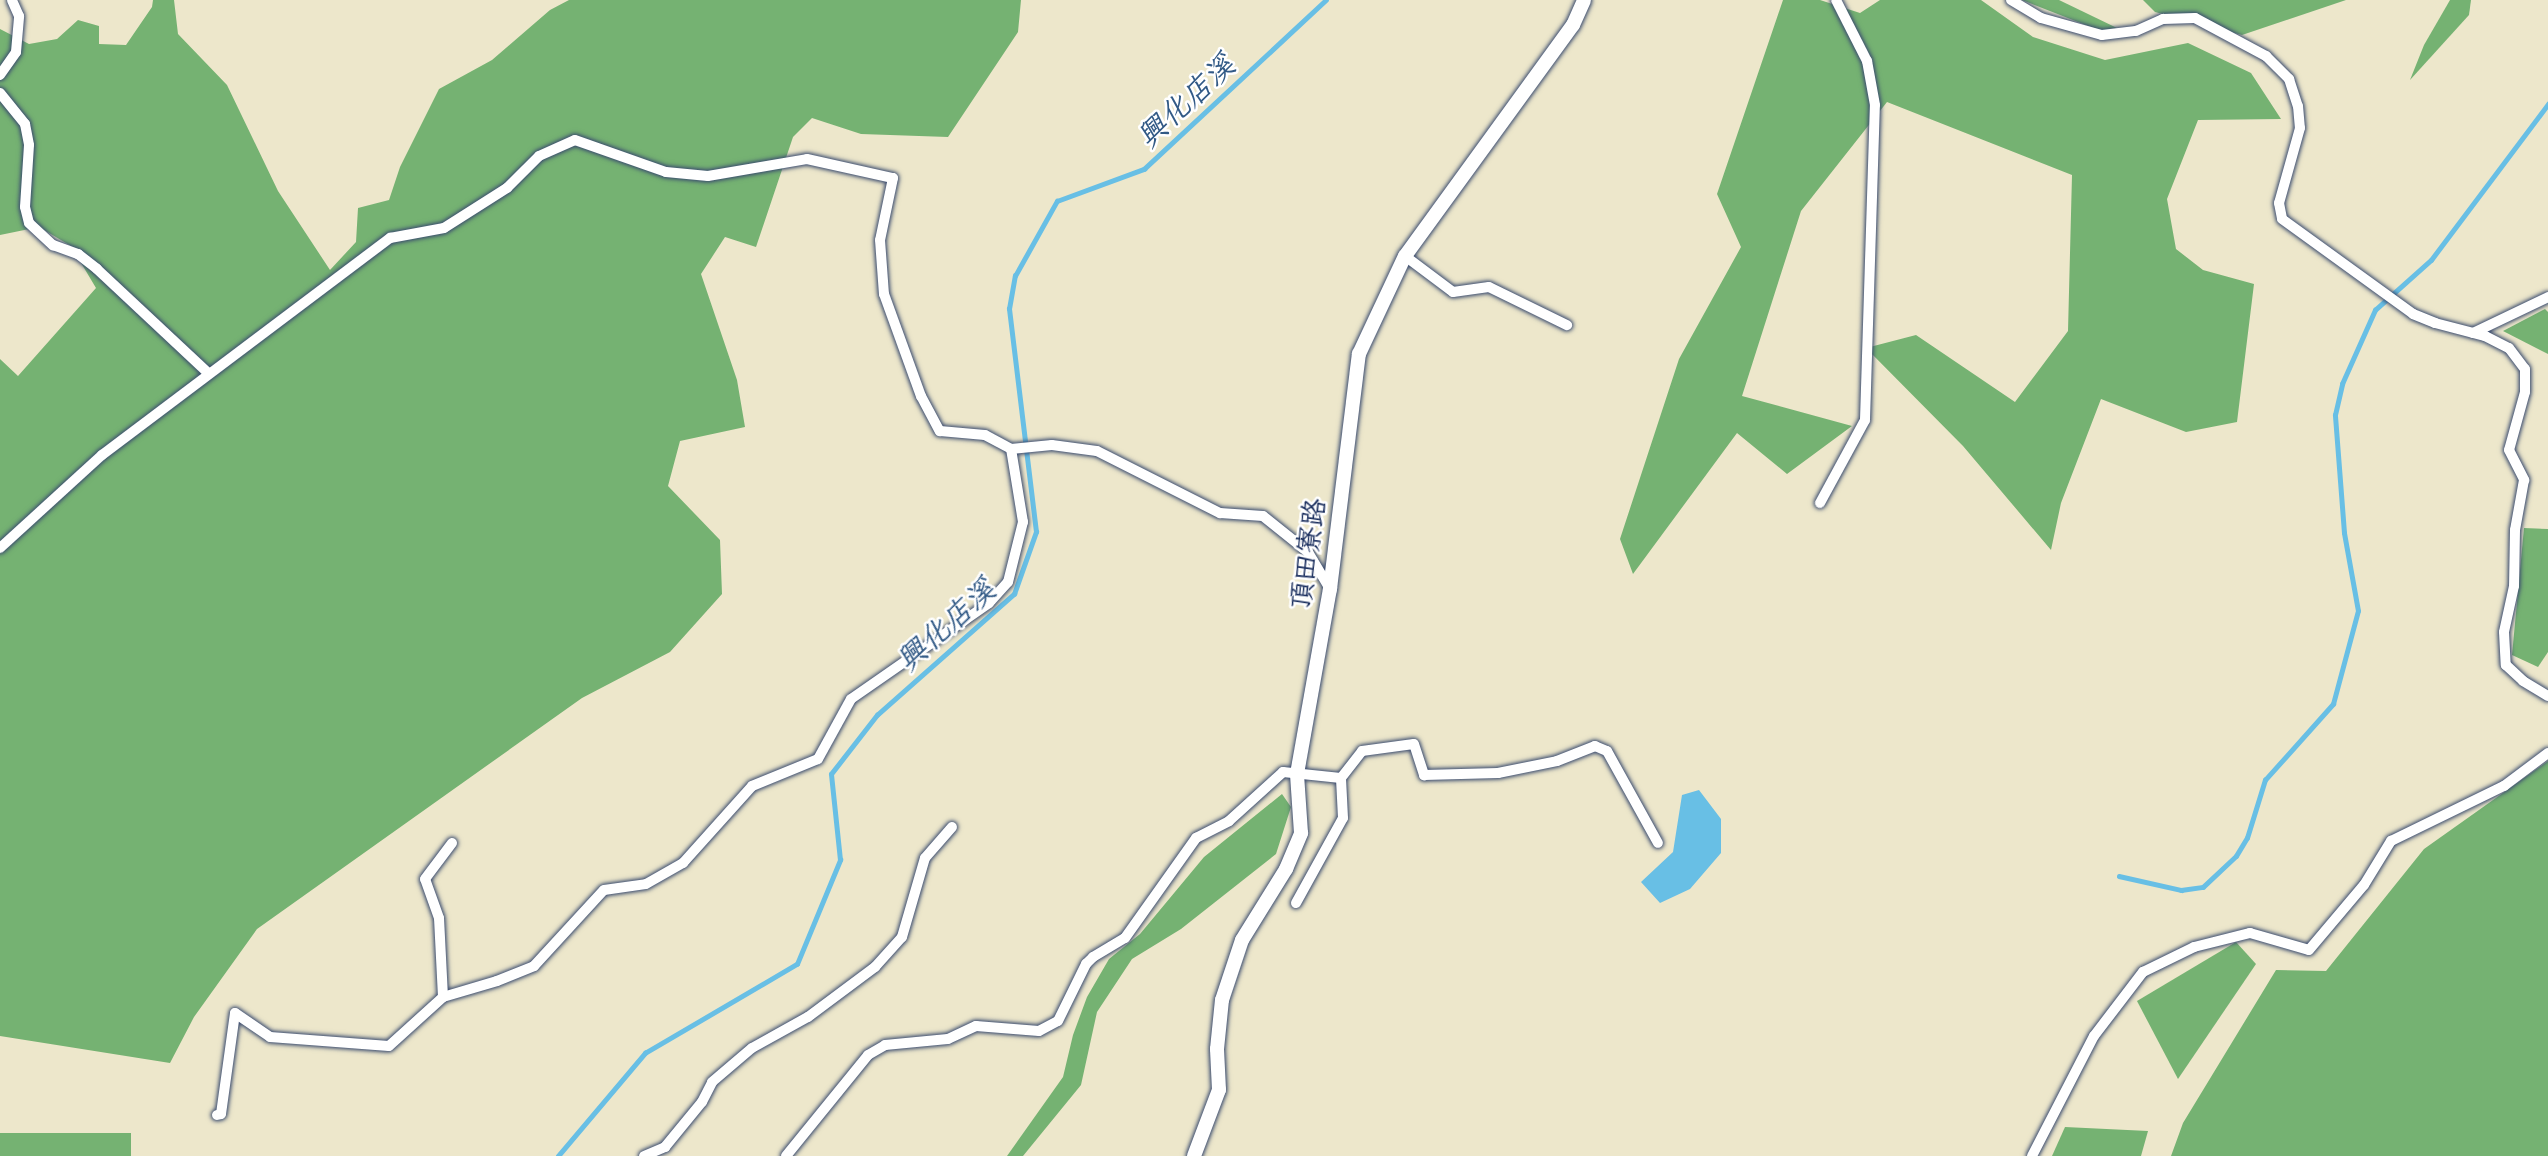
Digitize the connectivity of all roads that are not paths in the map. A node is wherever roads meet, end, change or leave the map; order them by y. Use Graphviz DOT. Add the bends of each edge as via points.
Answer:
graph roads {
  1 [pos="12,0"];
  2 [pos="1584,0"];
  3 [pos="1836,0"];
  4 [pos="2011,0"];
  5 [pos="0,75"];
  6 [pos="0,93"];
  7 [pos="1405,256"];
  8 [pos="2548,297"];
  9 [pos="1567,325"];
  10 [pos="2473,333"];
  11 [pos="208,373"];
  12 [pos="1011,449"];
  13 [pos="1820,503"];
  14 [pos="0,548"];
  15 [pos="1329,589"];
  16 [pos="2548,696"];
  17 [pos="2548,753"];
  18 [pos="1297,774"];
  19 [pos="1341,778"];
  20 [pos="952,827"];
  21 [pos="452,843"];
  22 [pos="1658,843"];
  23 [pos="1296,903"];
  24 [pos="443,997"];
  25 [pos="217,1115"];
  26 [pos="644,1156"];
  27 [pos="786,1156"];
  28 [pos="1195,1156"];
  29 [pos="2032,1156"];
  1 -- 5 [label="street" via="19,16 16,52"];
  2 -- 7 [label="street, 頂田寮路" via="1573,25"];
  3 -- 13 [label="street" via="1867,61 1874,119 1865,420"];
  4 -- 10 [label="street" via="2041,18 2102,35 2136,31 2164,19 2195,18 2266,56 2289,79 2299,117 2279,203 2282,219 2413,314"];
  6 -- 11 [label="street" via="25,124 29,223 52,245 78,254 97,269"];
  7 -- 9 [label="street" via="1452,292 1489,287"];
  7 -- 15 [label="street, 頂田寮路" via="1359,354"];
  8 -- 10 [label="street"];
  10 -- 16 [label="street" via="2509,348 2525,369 2525,392 2509,450 2524,480 2515,530 2506,665"];
  11 -- 12 [label="street" via="390,238 444,228 507,188 539,156 575,141 677,173 708,176 807,159 894,178 880,240 884,294 921,396 940,431 985,435"];
  11 -- 14 [label="street" via="102,455"];
  12 -- 15 [label="street" via="1052,446 1097,451 1220,513 1263,516 1308,552"];
  12 -- 24 [label="street" via="1023,522 1008,582 989,604 851,699 818,759 752,786 683,863 646,884 604,890 534,965"];
  15 -- 18 [label="street, 頂田寮路"];
  17 -- 29 [label="street" via="2504,786 2391,841 2364,885 2309,950 2250,933 2194,947 2143,972 2094,1036"];
  18 -- 19 [label="street"];
  18 -- 27 [label="street" via="1283,772 1229,821 1196,838 1125,938 1086,964 1058,1021 1039,1031 976,1026 948,1039 885,1045 868,1055"];
  18 -- 28 [label="street, 頂田寮路" via="1301,833 1286,869 1242,940 1222,1000 1219,1090"];
  19 -- 22 [label="street" via="1362,751 1413,744 1424,775 1498,774 1557,761 1595,746 1606,751"];
  19 -- 23 [label="street" via="1343,818"];
  20 -- 26 [label="street" via="925,858 902,937 875,967 808,1017 752,1048 712,1082 702,1102 665,1147"];
  21 -- 24 [label="street" via="425,879 439,918"];
  24 -- 25 [label="street" via="389,1046 270,1037 235,1013 221,1114"];
}
